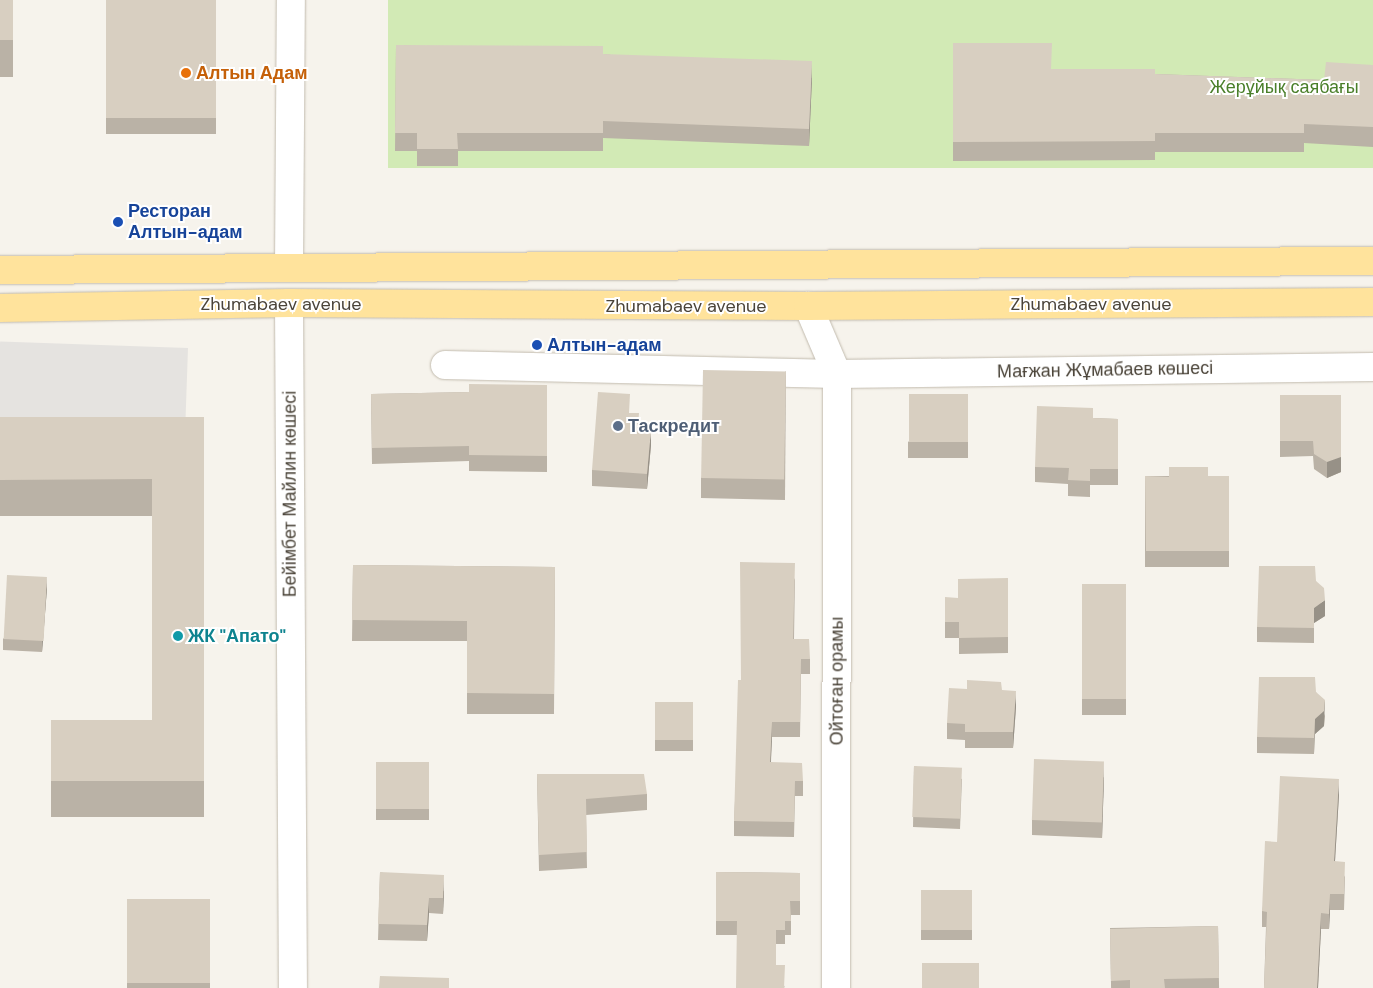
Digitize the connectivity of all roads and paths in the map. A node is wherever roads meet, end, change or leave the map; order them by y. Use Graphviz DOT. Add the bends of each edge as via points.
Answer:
graph roads {
  1 [pos="291,0"];
  2 [pos="1373,261"];
  3 [pos="289,266"];
  4 [pos="0,270"];
  5 [pos="1373,302"];
  6 [pos="289,303"];
  7 [pos="808,306"];
  8 [pos="0,308"];
  9 [pos="444,364"];
  10 [pos="1373,367"];
  11 [pos="837,374"];
  12 [pos="293,988"];
  13 [pos="836,988"];
  1 -- 3 [label="street, Бейімбет Майлин көшесі"];
  2 -- 3 [label="main road"];
  3 -- 4 [label="main road"];
  3 -- 6 [label="main road, Бейімбет Майлин көшесі"];
  5 -- 7 [label="main road, Zhumabaev avenue"];
  6 -- 7 [label="main road, Zhumabaev avenue"];
  6 -- 8 [label="main road, Zhumabaev avenue"];
  6 -- 12 [label="street, Бейімбет Майлин көшесі"];
  7 -- 11 [label="street"];
  9 -- 11 [label="street, Мағжан Жұмабаев көшесі"];
  10 -- 11 [label="street, Мағжан Жұмабаев көшесі"];
  11 -- 13 [label="street, Ойтоған орамы"];
}
